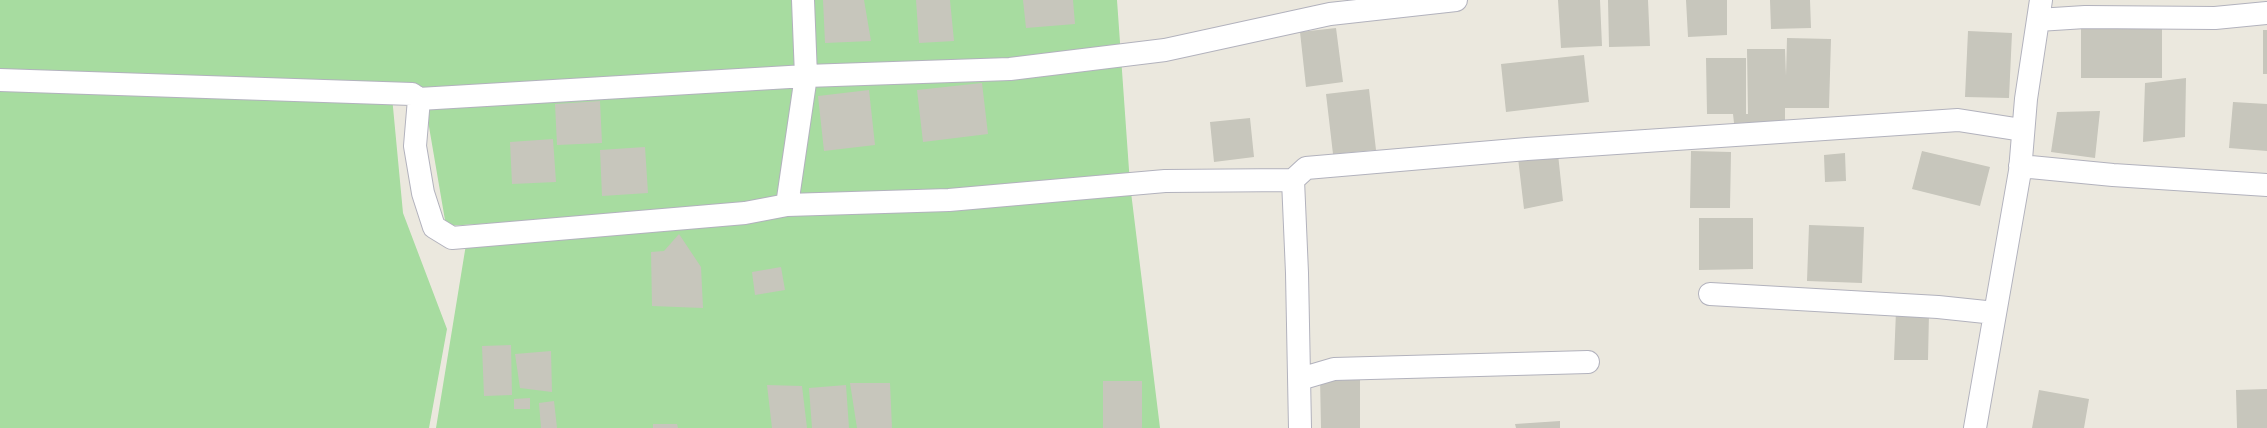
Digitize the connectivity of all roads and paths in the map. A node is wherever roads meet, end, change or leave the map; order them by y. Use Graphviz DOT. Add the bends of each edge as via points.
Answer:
graph roads {
  1 [pos="803,0"];
  2 [pos="1456,0"];
  3 [pos="2040,10"];
  4 [pos="2267,13"];
  5 [pos="806,76"];
  6 [pos="0,80"];
  7 [pos="419,99"];
  8 [pos="2022,130"];
  9 [pos="2020,166"];
  10 [pos="1293,180"];
  11 [pos="2267,185"];
  12 [pos="787,205"];
  13 [pos="1710,294"];
  14 [pos="1995,313"];
  15 [pos="1588,362"];
  16 [pos="1300,379"];
  17 [pos="1300,428"];
  18 [pos="1975,428"];
  1 -- 5 [label="street"];
  2 -- 5 [label="street" via="1330,14 1165,50 1026,67"];
  3 -- 4 [label="street" via="2085,17 2215,18"];
  3 -- 8 [label="street"];
  5 -- 7 [label="street"];
  5 -- 12 [label="street"];
  6 -- 7 [label="street" via="412,94"];
  7 -- 12 [label="street" via="415,146 423,193 434,227 452,238 744,213"];
  8 -- 9 [label="street"];
  8 -- 10 [label="street" via="1958,120 1534,148 1306,168"];
  9 -- 11 [label="street"];
  9 -- 14 [label="street"];
  10 -- 12 [label="street" via="1165,181 949,200"];
  10 -- 16 [label="street"];
  13 -- 14 [label="street" via="1922,306"];
  14 -- 18 [label="street"];
  15 -- 16 [label="street" via="1334,369"];
  16 -- 17 [label="street"];
}
